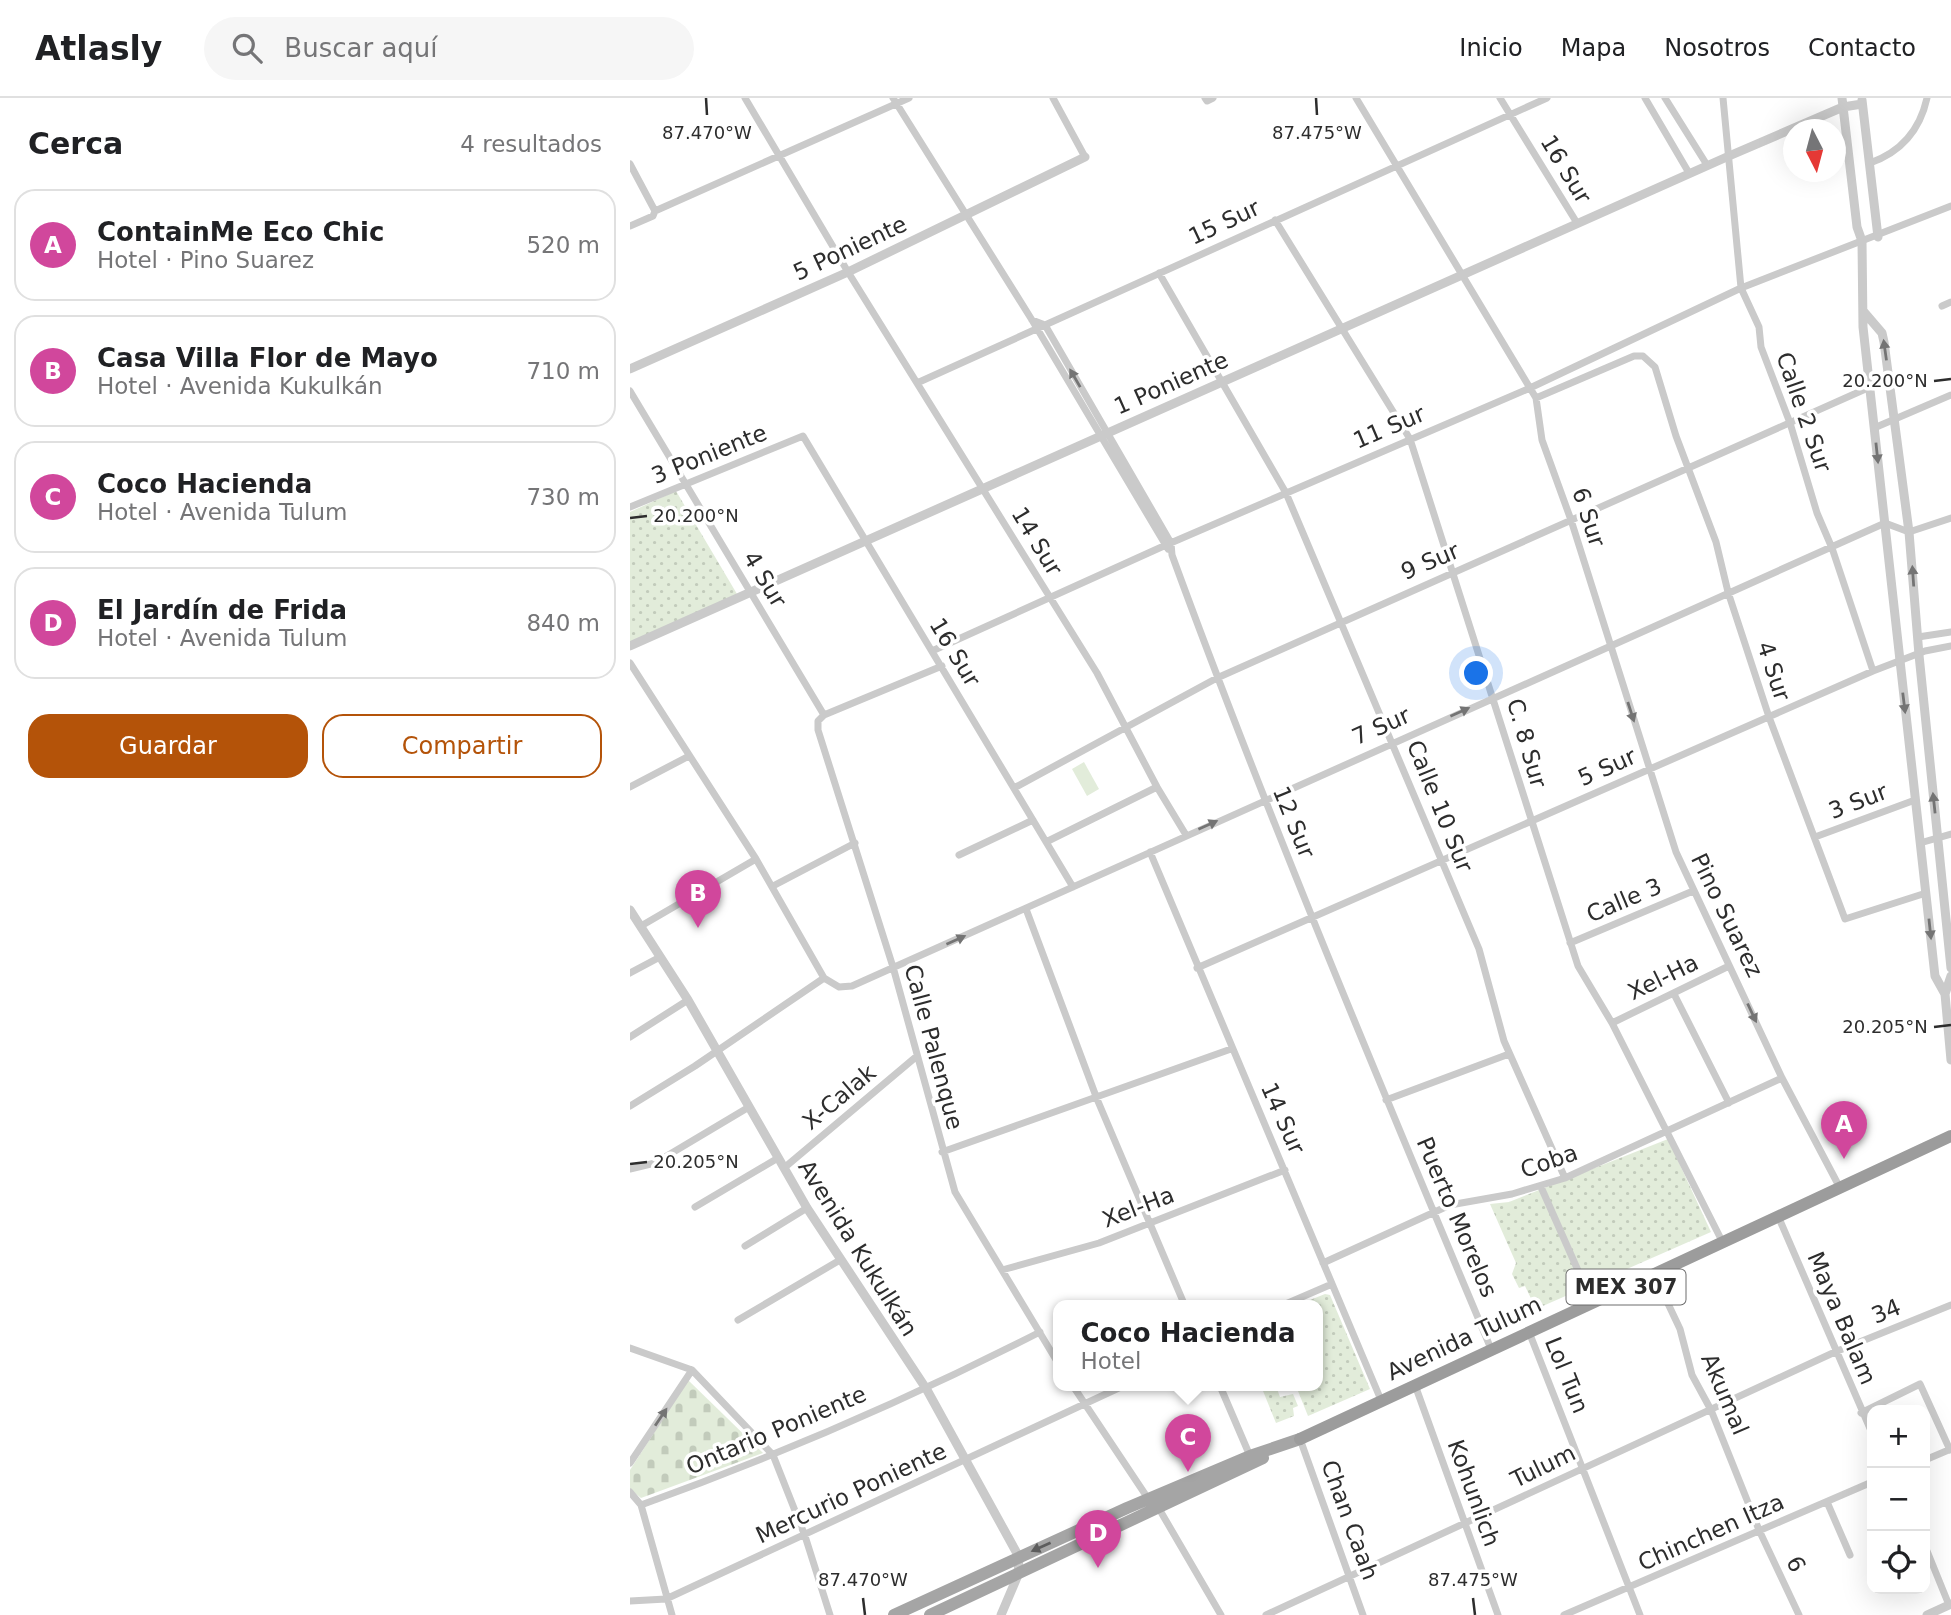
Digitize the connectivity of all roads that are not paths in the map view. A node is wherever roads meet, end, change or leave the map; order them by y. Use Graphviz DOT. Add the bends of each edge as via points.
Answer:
graph roads {
  1 [pos="746,98"];
  2 [pos="909,98"];
  3 [pos="1053,98"];
  4 [pos="1356,98"];
  5 [pos="1500,98"];
  6 [pos="1548,98"];
  7 [pos="1645,98"];
  8 [pos="1665,98"];
  9 [pos="1723,98"];
  10 [pos="1927,98"];
  11 [pos="895,101"];
  12 [pos="1862,101"];
  13 [pos="1842,102"];
  14 [pos="1511,114"];
  15 [pos="781,155"];
  16 [pos="1728,156"];
  17 [pos="1085,157"];
  18 [pos="1870,163"];
  19 [pos="630,164"];
  20 [pos="1396,165"];
  21 [pos="1707,165"];
  22 [pos="1689,173"];
  23 [pos="1951,206"];
  24 [pos="655,211"];
  25 [pos="965,214"];
  26 [pos="1275,220"];
  27 [pos="1577,223"];
  28 [pos="630,226"];
  29 [pos="1878,237"];
  30 [pos="1861,240"];
  31 [pos="848,272"];
  32 [pos="1159,273"];
  33 [pos="1462,274"];
  34 [pos="1741,288"];
  35 [pos="1951,302"];
  36 [pos="1942,306"];
  37 [pos="1864,312"];
  38 [pos="1032,320"];
  39 [pos="1045,325"];
  40 [pos="1340,327"];
  41 [pos="1035,329"];
  42 [pos="630,369"];
  43 [pos="1220,382"];
  44 [pos="917,383"];
  45 [pos="1870,387"];
  46 [pos="1530,388"];
  47 [pos="630,391"];
  48 [pos="1951,395"];
  49 [pos="1087,398"];
  50 [pos="1536,398"];
  51 [pos="1079,403"];
  52 [pos="1893,421"];
  53 [pos="1790,422"];
  54 [pos="1874,428"];
  55 [pos="1103,435"];
  56 [pos="803,436"];
  57 [pos="1410,439"];
  58 [pos="1689,467"];
  59 [pos="684,484"];
  60 [pos="983,488"];
  61 [pos="1286,493"];
  62 [pos="630,507"];
  63 [pos="1951,518"];
  64 [pos="1571,520"];
  65 [pos="1885,523"];
  66 [pos="1909,531"];
  67 [pos="866,540"];
  68 [pos="1168,544"];
  69 [pos="1832,548"];
  70 [pos="1451,573"];
  71 [pos="751,592"];
  72 [pos="1728,592"];
  73 [pos="1048,598"];
  74 [pos="1342,620"];
  75 [pos="1951,632"];
  76 [pos="1917,637"];
  77 [pos="630,646"];
  78 [pos="1951,646"];
  79 [pos="1610,647"];
  80 [pos="932,650"];
  81 [pos="1919,655"];
  82 [pos="1899,662"];
  83 [pos="630,663"];
  84 [pos="942,666"];
  85 [pos="1873,671"];
  86 [pos="1217,678"];
  87 [pos="1494,696"];
  88 [pos="1769,717"];
  89 [pos="821,718"];
  90 [pos="1126,728"];
  91 [pos="1393,742"];
  92 [pos="689,756"];
  93 [pos="1649,769"];
  94 [pos="630,787"];
  95 [pos="1157,787"];
  96 [pos="1014,789"];
  97 [pos="1264,800"];
  98 [pos="1915,800"];
  99 [pos="1033,820"];
  100 [pos="1531,823"];
  101 [pos="1951,834"];
  102 [pos="1186,835"];
  103 [pos="1815,837"];
  104 [pos="1938,840"];
  105 [pos="1046,842"];
  106 [pos="1920,843"];
  107 [pos="855,844"];
  108 [pos="1150,852"];
  109 [pos="959,855"];
  110 [pos="756,859"];
  111 [pos="1441,860"];
  112 [pos="773,886"];
  113 [pos="1073,887"];
  114 [pos="1693,891"];
  115 [pos="1926,892"];
  116 [pos="1026,909"];
  117 [pos="630,910"];
  118 [pos="1312,918"];
  119 [pos="641,926"];
  120 [pos="1570,943"];
  121 [pos="660,957"];
  122 [pos="1729,966"];
  123 [pos="893,967"];
  124 [pos="1951,967"];
  125 [pos="1198,968"];
  126 [pos="630,972"];
  127 [pos="1951,976"];
  128 [pos="824,978"];
  129 [pos="1674,994"];
  130 [pos="1945,994"];
  131 [pos="688,1000"];
  132 [pos="1612,1023"];
  133 [pos="630,1037"];
  134 [pos="1231,1049"];
  135 [pos="717,1051"];
  136 [pos="1509,1054"];
  137 [pos="918,1056"];
  138 [pos="1951,1060"];
  139 [pos="1782,1078"];
  140 [pos="1097,1099"];
  141 [pos="1387,1100"];
  142 [pos="1729,1103"];
  143 [pos="630,1106"];
  144 [pos="749,1107"];
  145 [pos="1670,1132"];
  146 [pos="1951,1136"];
  147 [pos="942,1152"];
  148 [pos="778,1158"];
  149 [pos="784,1168"];
  150 [pos="630,1169"];
  151 [pos="1285,1170"];
  152 [pos="1565,1178"];
  153 [pos="1541,1187"];
  154 [pos="1840,1188"];
  155 [pos="695,1207"];
  156 [pos="807,1208"];
  157 [pos="1434,1213"];
  158 [pos="1778,1216"];
  159 [pos="1148,1221"];
  160 [pos="1723,1243"];
  161 [pos="745,1246"];
  162 [pos="840,1260"];
  163 [pos="1323,1263"];
  164 [pos="1002,1270"];
  165 [pos="1654,1274"];
  166 [pos="1332,1284"];
  167 [pos="1182,1300"];
  168 [pos="1296,1300"];
  169 [pos="1592,1302"];
  170 [pos="1951,1305"];
  171 [pos="738,1320"];
  172 [pos="1529,1331"];
  173 [pos="1040,1332"];
  174 [pos="630,1348"];
  175 [pos="1491,1349"];
  176 [pos="1835,1352"];
  177 [pos="1053,1353"];
  178 [pos="692,1370"];
  179 [pos="1414,1384"];
  180 [pos="927,1390"];
  181 [pos="1076,1391"];
  182 [pos="1112,1391"];
  183 [pos="1222,1391"];
  184 [pos="1381,1401"];
  185 [pos="1083,1404"];
  186 [pos="1711,1410"];
  187 [pos="1861,1413"];
  188 [pos="1867,1424"];
  189 [pos="1300,1439"];
  190 [pos="1950,1449"];
  191 [pos="773,1455"];
  192 [pos="1250,1456"];
  193 [pos="1930,1458"];
  194 [pos="967,1460"];
  195 [pos="630,1463"];
  196 [pos="1583,1468"];
  197 [pos="1867,1484"];
  198 [pos="631,1492"];
  199 [pos="1149,1500"];
  200 [pos="1827,1502"];
  201 [pos="641,1505"];
  202 [pos="1160,1508"];
  203 [pos="1465,1525"];
  204 [pos="1759,1530"];
  205 [pos="805,1536"];
  206 [pos="1850,1555"];
  207 [pos="1018,1557"];
  208 [pos="1930,1558"];
  209 [pos="1018,1576"];
  210 [pos="1350,1576"];
  211 [pos="1628,1590"];
  212 [pos="666,1599"];
  213 [pos="630,1601"];
  214 [pos="1950,1605"];
  215 [pos="672,1615"];
  216 [pos="830,1615"];
  217 [pos="894,1615"];
  218 [pos="930,1615"];
  219 [pos="1000,1615"];
  220 [pos="1221,1615"];
  221 [pos="1266,1615"];
  222 [pos="1363,1615"];
  223 [pos="1498,1615"];
  224 [pos="1564,1615"];
  225 [pos="1640,1615"];
  226 [pos="1799,1615"];
  227 [pos="1929,1615"];
  1 -- 15 [label="street, 14 Sur"];
  2 -- 11 [label="street"];
  3 -- 17 [label="street"];
  4 -- 20 [label="street"];
  5 -- 14 [label="street, 16 Sur"];
  6 -- 14 [label="street, 15 Sur"];
  7 -- 22 [label="street"];
  8 -- 21 [label="street"];
  9 -- 16 [label="street, Calle 2 Sur"];
  10 -- 18 [label="street" via="1918,124 1904,144"];
  11 -- 15 [label="street"];
  11 -- 25 [label="street"];
  12 -- 13 [label="street, 1 Poniente"];
  12 -- 18 [label="street"];
  13 -- 16 [label="street, 1 Poniente"];
  13 -- 30 [label="street"];
  14 -- 20 [label="street, 15 Sur"];
  14 -- 27 [label="street, 16 Sur"];
  15 -- 24 [label="street"];
  15 -- 31 [label="street, 14 Sur"];
  16 -- 21 [label="street, 1 Poniente"];
  16 -- 34 [label="street, Calle 2 Sur"];
  17 -- 25 [label="street, 5 Poniente"];
  18 -- 29 [label="street"];
  19 -- 24 [label="street"];
  20 -- 26 [label="street, 15 Sur"];
  20 -- 33 [label="street"];
  21 -- 22 [label="street, 1 Poniente"];
  22 -- 27 [label="street, 1 Poniente"];
  23 -- 29 [label="street, 11 Sur"];
  24 -- 28 [label="street"];
  25 -- 31 [label="street, 5 Poniente"];
  25 -- 38 [label="street"];
  26 -- 32 [label="street, 15 Sur"];
  26 -- 40 [label="street, C. 8 Sur"];
  27 -- 33 [label="street, 1 Poniente"];
  29 -- 30 [label="street, 11 Sur"];
  30 -- 34 [label="street, 11 Sur"];
  30 -- 37 [label="street"];
  31 -- 42 [label="street, 5 Poniente"];
  31 -- 44 [label="street, 14 Sur"];
  32 -- 39 [label="street, 15 Sur"];
  32 -- 43 [label="street, Calle 10 Sur"];
  33 -- 40 [label="street, 1 Poniente"];
  33 -- 46 [label="street"];
  34 -- 46 [label="street, 11 Sur"];
  34 -- 53 [label="street, Calle 2 Sur" via="1759,327 1761,347"];
  35 -- 36 [label="street"];
  37 -- 45 [label="street"];
  52 -- 37 [label="street, one-way" via="1882,333"];
  38 -- 39 [label="street"];
  38 -- 41 [label="street"];
  39 -- 41 [label="street, 15 Sur"];
  49 -- 39 [label="street, one-way"];
  40 -- 43 [label="street, 1 Poniente"];
  40 -- 57 [label="street, C. 8 Sur"];
  41 -- 44 [label="street, 15 Sur"];
  41 -- 51 [label="street"];
  43 -- 55 [label="street, 1 Poniente"];
  43 -- 61 [label="street, Calle 10 Sur"];
  44 -- 60 [label="street, 14 Sur"];
  45 -- 53 [label="street, 9 Sur"];
  45 -- 54 [label="street"];
  46 -- 50 [label="street"];
  46 -- 57 [label="street, 11 Sur"];
  47 -- 59 [label="street, 4 Sur"];
  48 -- 52 [label="street"];
  49 -- 51 [label="street"];
  49 -- 55 [label="street"];
  50 -- 58 [label="street, 4 Sur" via="1643,356 1656,367"];
  50 -- 64 [label="street, 6 Sur" via="1542,440"];
  51 -- 55 [label="street"];
  52 -- 54 [label="street"];
  52 -- 66 [label="street"];
  53 -- 58 [label="street, 9 Sur"];
  53 -- 69 [label="street, Calle 2 Sur"];
  54 -- 65 [label="street, one-way"];
  55 -- 60 [label="street, 1 Poniente"];
  55 -- 68 [label="street"];
  56 -- 59 [label="street, 3 Poniente"];
  56 -- 67 [label="street, 16 Sur"];
  57 -- 61 [label="street, 11 Sur"];
  57 -- 70 [label="street, C. 8 Sur"];
  58 -- 64 [label="street, 9 Sur"];
  58 -- 72 [label="street, 4 Sur" via="1724,566"];
  59 -- 62 [label="street, 3 Poniente"];
  59 -- 71 [label="street, 4 Sur"];
  60 -- 67 [label="street, 1 Poniente"];
  60 -- 73 [label="street, 14 Sur"];
  61 -- 68 [label="street, 11 Sur"];
  61 -- 74 [label="street, Calle 10 Sur"];
  63 -- 66 [label="street"];
  64 -- 70 [label="street, 9 Sur"];
  64 -- 79 [label="street, 6 Sur"];
  65 -- 66 [label="street"];
  65 -- 69 [label="street, 7 Sur"];
  65 -- 82 [label="street"];
  76 -- 66 [label="street, one-way"];
  67 -- 71 [label="street, 1 Poniente"];
  67 -- 80 [label="street, 16 Sur"];
  68 -- 73 [label="street, 11 Sur"];
  68 -- 86 [label="street, 12 Sur"];
  69 -- 72 [label="street, 7 Sur"];
  69 -- 85 [label="street, Calle 2 Sur"];
  70 -- 74 [label="street, 9 Sur"];
  70 -- 87 [label="street, C. 8 Sur"];
  71 -- 77 [label="street, 1 Poniente"];
  71 -- 89 [label="street, 4 Sur"];
  72 -- 79 [label="street, 7 Sur"];
  72 -- 88 [label="street, 4 Sur"];
  73 -- 80 [label="street, 11 Sur"];
  73 -- 90 [label="street, 14 Sur"];
  74 -- 86 [label="street, 9 Sur"];
  74 -- 91 [label="street, Calle 10 Sur"];
  75 -- 76 [label="street"];
  76 -- 81 [label="street"];
  78 -- 81 [label="street, 5 Sur"];
  79 -- 87 [label="street, 7 Sur"];
  79 -- 93 [label="street, Pino Suarez, one-way"];
  80 -- 84 [label="street, 16 Sur"];
  81 -- 82 [label="street, 5 Sur"];
  104 -- 81 [label="street, one-way"];
  82 -- 85 [label="street, 5 Sur"];
  82 -- 98 [label="street, one-way"];
  83 -- 92 [label="street"];
  84 -- 89 [label="street"];
  84 -- 96 [label="street, 16 Sur"];
  85 -- 88 [label="street, 5 Sur"];
  86 -- 90 [label="street, 9 Sur"];
  86 -- 97 [label="street, 12 Sur"];
  91 -- 87 [label="street, 7 Sur, one-way"];
  87 -- 100 [label="street, C. 8 Sur"];
  88 -- 93 [label="street, 5 Sur"];
  88 -- 103 [label="street, 4 Sur"];
  89 -- 107 [label="street, Calle Palenque" via="818,730"];
  90 -- 95 [label="street, 14 Sur"];
  90 -- 96 [label="street, 9 Sur"];
  91 -- 97 [label="street, 7 Sur"];
  91 -- 111 [label="street, Calle 10 Sur"];
  92 -- 94 [label="street"];
  92 -- 110 [label="street"];
  93 -- 100 [label="street, 5 Sur"];
  93 -- 114 [label="street, Pino Suarez"];
  95 -- 102 [label="street, 14 Sur"];
  95 -- 105 [label="street"];
  96 -- 99 [label="street, 16 Sur"];
  102 -- 97 [label="street, 7 Sur, one-way"];
  97 -- 118 [label="street, 12 Sur"];
  98 -- 103 [label="street, 3 Sur"];
  98 -- 106 [label="street"];
  99 -- 105 [label="street, 16 Sur"];
  99 -- 109 [label="street"];
  100 -- 111 [label="street, 5 Sur"];
  100 -- 120 [label="street, C. 8 Sur"];
  101 -- 104 [label="street"];
  102 -- 108 [label="street, 7 Sur"];
  103 -- 115 [label="street, 4 Sur" via="1845,919"];
  104 -- 106 [label="street"];
  104 -- 124 [label="street"];
  105 -- 113 [label="street, 16 Sur"];
  106 -- 115 [label="street"];
  107 -- 112 [label="street"];
  107 -- 123 [label="street, Calle Palenque"];
  108 -- 113 [label="street, 7 Sur"];
  108 -- 125 [label="street, 14 Sur"];
  110 -- 112 [label="street"];
  110 -- 119 [label="street"];
  111 -- 118 [label="street, 5 Sur"];
  111 -- 136 [label="street, Calle 10 Sur" via="1479,949"];
  112 -- 128 [label="street"];
  113 -- 116 [label="street, 7 Sur"];
  114 -- 120 [label="street, Calle 3"];
  114 -- 122 [label="street, Pino Suarez"];
  115 -- 130 [label="street, one-way" via="1935,976"];
  123 -- 116 [label="street, 7 Sur, one-way"];
  116 -- 140 [label="street"];
  117 -- 119 [label="street, Avenida Kukulkán"];
  118 -- 125 [label="street, 5 Sur"];
  118 -- 141 [label="street, 12 Sur"];
  119 -- 121 [label="street, Avenida Kukulkán"];
  120 -- 132 [label="street, C. 8 Sur" via="1578,966"];
  121 -- 126 [label="street"];
  121 -- 131 [label="street, Avenida Kukulkán"];
  122 -- 129 [label="street, Xel-Ha"];
  122 -- 139 [label="street, Pino Suarez, one-way"];
  123 -- 128 [label="street, 7 Sur" via="852,986 839,987"];
  123 -- 137 [label="street, Calle Palenque"];
  125 -- 134 [label="street, 14 Sur"];
  127 -- 130 [label="street"];
  128 -- 135 [label="street"];
  129 -- 132 [label="street, Xel-Ha"];
  129 -- 142 [label="street"];
  130 -- 138 [label="street"];
  131 -- 133 [label="street"];
  131 -- 135 [label="street, Avenida Kukulkán"];
  132 -- 145 [label="street, C. 8 Sur"];
  134 -- 140 [label="street"];
  134 -- 151 [label="street, 14 Sur"];
  135 -- 143 [label="street"];
  135 -- 144 [label="street, Avenida Kukulkán"];
  136 -- 141 [label="street"];
  136 -- 152 [label="street, Calle 10 Sur"];
  137 -- 147 [label="street, Calle Palenque"];
  137 -- 149 [label="street, X-Calak"];
  139 -- 142 [label="street, Coba"];
  139 -- 154 [label="street, Pino Suarez"];
  140 -- 147 [label="street"];
  140 -- 159 [label="street"];
  141 -- 157 [label="street, Puerto Morelos"];
  142 -- 145 [label="street, Coba"];
  144 -- 148 [label="street, Avenida Kukulkán"];
  144 -- 150 [label="street" via="655,1163"];
  145 -- 152 [label="street, Coba"];
  145 -- 160 [label="street, C. 8 Sur"];
  146 -- 154 [label="highway, Avenida Tulum / MEX 307"];
  147 -- 164 [label="street, Calle Palenque" via="955,1192"];
  148 -- 149 [label="street, Avenida Kukulkán"];
  148 -- 155 [label="street"];
  149 -- 156 [label="street, Avenida Kukulkán"];
  151 -- 159 [label="street, Xel-Ha"];
  151 -- 163 [label="street, 14 Sur"];
  152 -- 153 [label="street, Coba"];
  153 -- 157 [label="street, Coba" via="1465,1201"];
  153 -- 169 [label="street"];
  154 -- 158 [label="highway, Avenida Tulum / MEX 307"];
  156 -- 161 [label="street"];
  156 -- 162 [label="street, Avenida Kukulkán"];
  157 -- 163 [label="street, Coba"];
  157 -- 175 [label="street, Puerto Morelos"];
  158 -- 160 [label="highway, Avenida Tulum / MEX 307"];
  158 -- 176 [label="street, Maya Balam"];
  159 -- 164 [label="street, Xel-Ha" via="1082,1249"];
  159 -- 167 [label="street"];
  160 -- 165 [label="highway, Avenida Tulum / MEX 307"];
  162 -- 171 [label="street"];
  162 -- 180 [label="street, Avenida Kukulkán"];
  163 -- 166 [label="street, 14 Sur"];
  164 -- 173 [label="street, Calle Palenque"];
  165 -- 169 [label="highway, Avenida Tulum / MEX 307"];
  165 -- 186 [label="street, Akumal" via="1680,1329 1692,1375"];
  166 -- 168 [label="street"];
  166 -- 184 [label="street, 14 Sur"];
  169 -- 172 [label="highway, Avenida Tulum / MEX 307"];
  170 -- 176 [label="street, 34"];
  172 -- 175 [label="highway, Avenida Tulum / MEX 307"];
  172 -- 196 [label="street, Lol Tun"];
  173 -- 177 [label="street, Calle Palenque"];
  173 -- 180 [label="street, Ontario Poniente"];
  174 -- 178 [label="street"];
  175 -- 179 [label="highway, Avenida Tulum / MEX 307"];
  176 -- 186 [label="street, Tulum"];
  176 -- 187 [label="street, Maya Balam"];
  178 -- 191 [label="street"];
  195 -- 178 [label="street, one-way"];
  179 -- 184 [label="highway, Avenida Tulum / MEX 307"];
  179 -- 203 [label="street, Kohunlich"];
  180 -- 191 [label="street, Ontario Poniente"];
  180 -- 194 [label="street, Avenida Kukulkán"];
  181 -- 185 [label="street"];
  182 -- 185 [label="street"];
  183 -- 192 [label="street"];
  184 -- 189 [label="highway, Avenida Tulum / MEX 307"];
  185 -- 194 [label="street, Mercurio Poniente"];
  185 -- 199 [label="street"];
  186 -- 196 [label="street, Tulum"];
  186 -- 204 [label="street, Akumal"];
  187 -- 188 [label="street, Maya Balam"];
  187 -- 190 [label="street" via="1920,1384"];
  189 -- 192 [label="main road, Avenida Tulum / MEX 307"];
  189 -- 202 [label="main road, Avenida Tulum / MEX 307"];
  189 -- 210 [label="street, Chan Caah"];
  190 -- 193 [label="street"];
  191 -- 201 [label="street, Ontario Poniente"];
  191 -- 205 [label="street"];
  192 -- 199 [label="main road, Avenida Tulum / MEX 307"];
  194 -- 205 [label="street, Mercurio Poniente"];
  194 -- 207 [label="street, Avenida Kukulkán"];
  196 -- 203 [label="street, Tulum"];
  196 -- 211 [label="street, Lol Tun"];
  197 -- 200 [label="street, Chinchen Itza"];
  198 -- 201 [label="street"];
  199 -- 202 [label="street"];
  199 -- 207 [label="main road, Avenida Tulum / MEX 307, one-way"];
  200 -- 204 [label="street, Chinchen Itza"];
  200 -- 206 [label="street"];
  201 -- 212 [label="street"];
  202 -- 209 [label="main road, Avenida Tulum / MEX 307"];
  202 -- 220 [label="street"];
  203 -- 210 [label="street, Tulum"];
  203 -- 223 [label="street, Kohunlich"];
  204 -- 211 [label="street, Chinchen Itza"];
  204 -- 226 [label="street, 6"];
  205 -- 212 [label="street, Mercurio Poniente"];
  205 -- 216 [label="street"];
  207 -- 209 [label="street, Avenida Kukulkán"];
  207 -- 217 [label="main road, Avenida Tulum / MEX 307"];
  208 -- 214 [label="street"];
  209 -- 218 [label="main road, Avenida Tulum / MEX 307"];
  209 -- 219 [label="street, Avenida Kukulkán"];
  210 -- 221 [label="street, Tulum"];
  210 -- 222 [label="street, Chan Caah"];
  211 -- 224 [label="street, Chinchen Itza"];
  211 -- 225 [label="street, Lol Tun"];
  212 -- 213 [label="street, Mercurio Poniente"];
  212 -- 215 [label="street"];
  214 -- 227 [label="street"];
}
